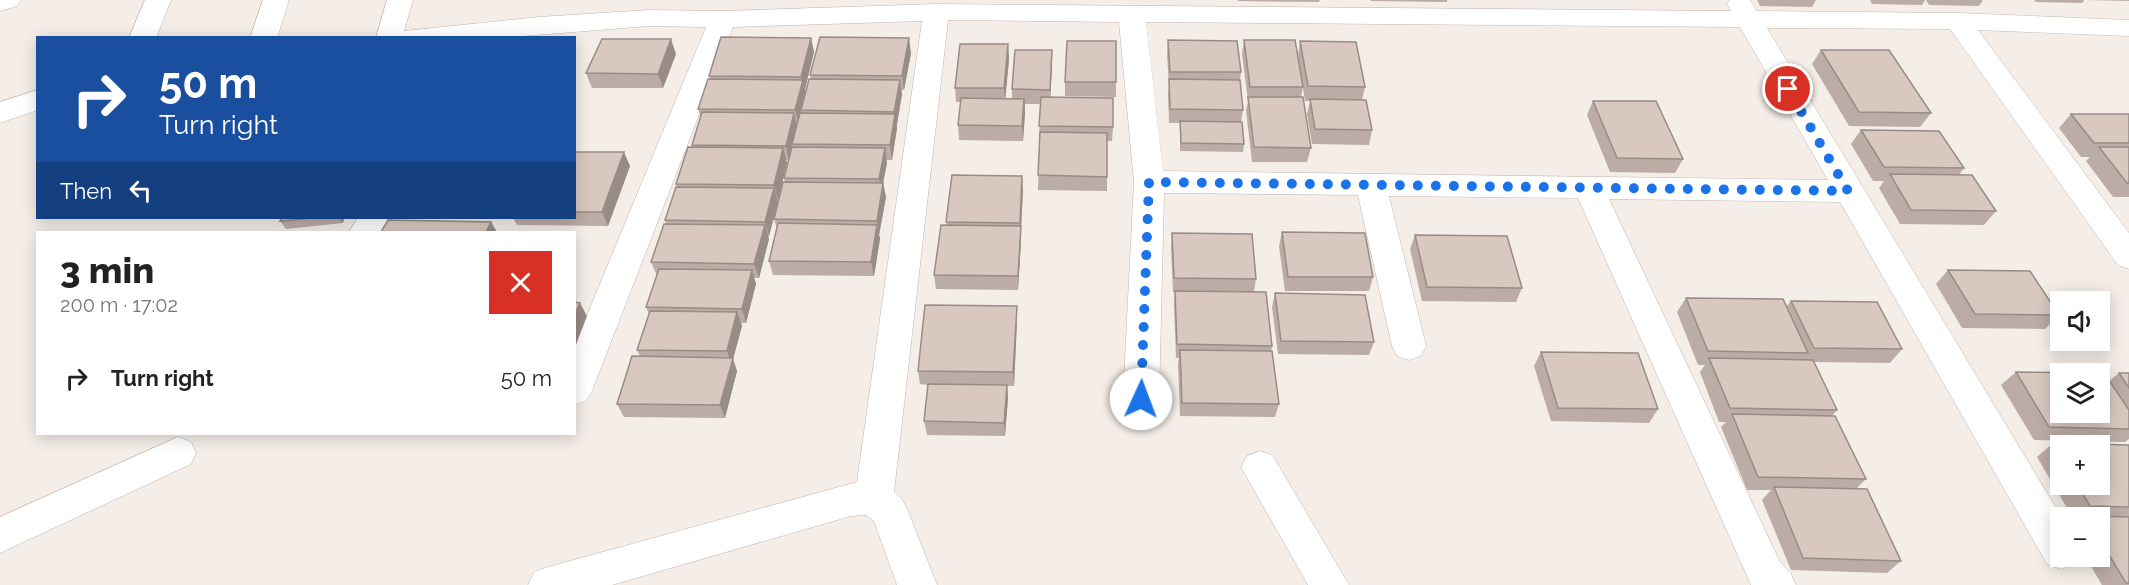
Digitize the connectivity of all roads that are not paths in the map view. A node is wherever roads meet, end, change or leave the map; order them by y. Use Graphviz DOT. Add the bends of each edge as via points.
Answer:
graph roads {
  1 [pos="8,0"];
  2 [pos="158,0"];
  3 [pos="276,0"];
  4 [pos="400,0"];
  5 [pos="0,3"];
  6 [pos="1343,8"];
  7 [pos="649,9"];
  8 [pos="1541,9"];
  9 [pos="1743,10"];
  10 [pos="936,12"];
  11 [pos="530,13"];
  12 [pos="1132,14"];
  13 [pos="723,19"];
  14 [pos="1958,21"];
  15 [pos="2129,28"];
  16 [pos="472,34"];
  17 [pos="143,36"];
  18 [pos="264,36"];
  19 [pos="390,36"];
  20 [pos="442,36"];
  21 [pos="36,100"];
  22 [pos="0,113"];
  23 [pos="1149,182"];
  24 [pos="1371,185"];
  25 [pos="1588,187"];
  26 [pos="1848,191"];
  27 [pos="2129,256"];
  28 [pos="1409,346"];
  29 [pos="576,386"];
  30 [pos="1141,399"];
  31 [pos="178,453"];
  32 [pos="1260,467"];
  33 [pos="874,498"];
  34 [pos="2050,532"];
  35 [pos="0,536"];
  36 [pos="548,585"];
  37 [pos="917,585"];
  38 [pos="1329,585"];
  39 [pos="1776,585"];
  1 -- 5 [label="street"];
  2 -- 17 [label="street"];
  3 -- 18 [label="street"];
  4 -- 19 [label="street"];
  6 -- 8 [label="street"];
  6 -- 12 [label="street"];
  7 -- 11 [label="street"];
  7 -- 13 [label="street"];
  8 -- 9 [label="street"];
  9 -- 14 [label="street"];
  9 -- 26 [label="street"];
  10 -- 12 [label="street"];
  10 -- 13 [label="street"];
  10 -- 33 [label="street"];
  11 -- 16 [label="street"];
  12 -- 23 [label="street"];
  13 -- 29 [label="street"];
  14 -- 15 [label="street"];
  14 -- 27 [label="street"];
  16 -- 20 [label="street"];
  21 -- 22 [label="street"];
  23 -- 24 [label="street"];
  23 -- 30 [label="street"];
  24 -- 25 [label="street"];
  24 -- 28 [label="street"];
  25 -- 26 [label="street"];
  25 -- 39 [label="street" via="1766,575"];
  26 -- 34 [label="street"];
  31 -- 35 [label="street"];
  32 -- 38 [label="street"];
  33 -- 36 [label="street" via="851,499"];
  33 -- 37 [label="street" via="889,511"];
}
